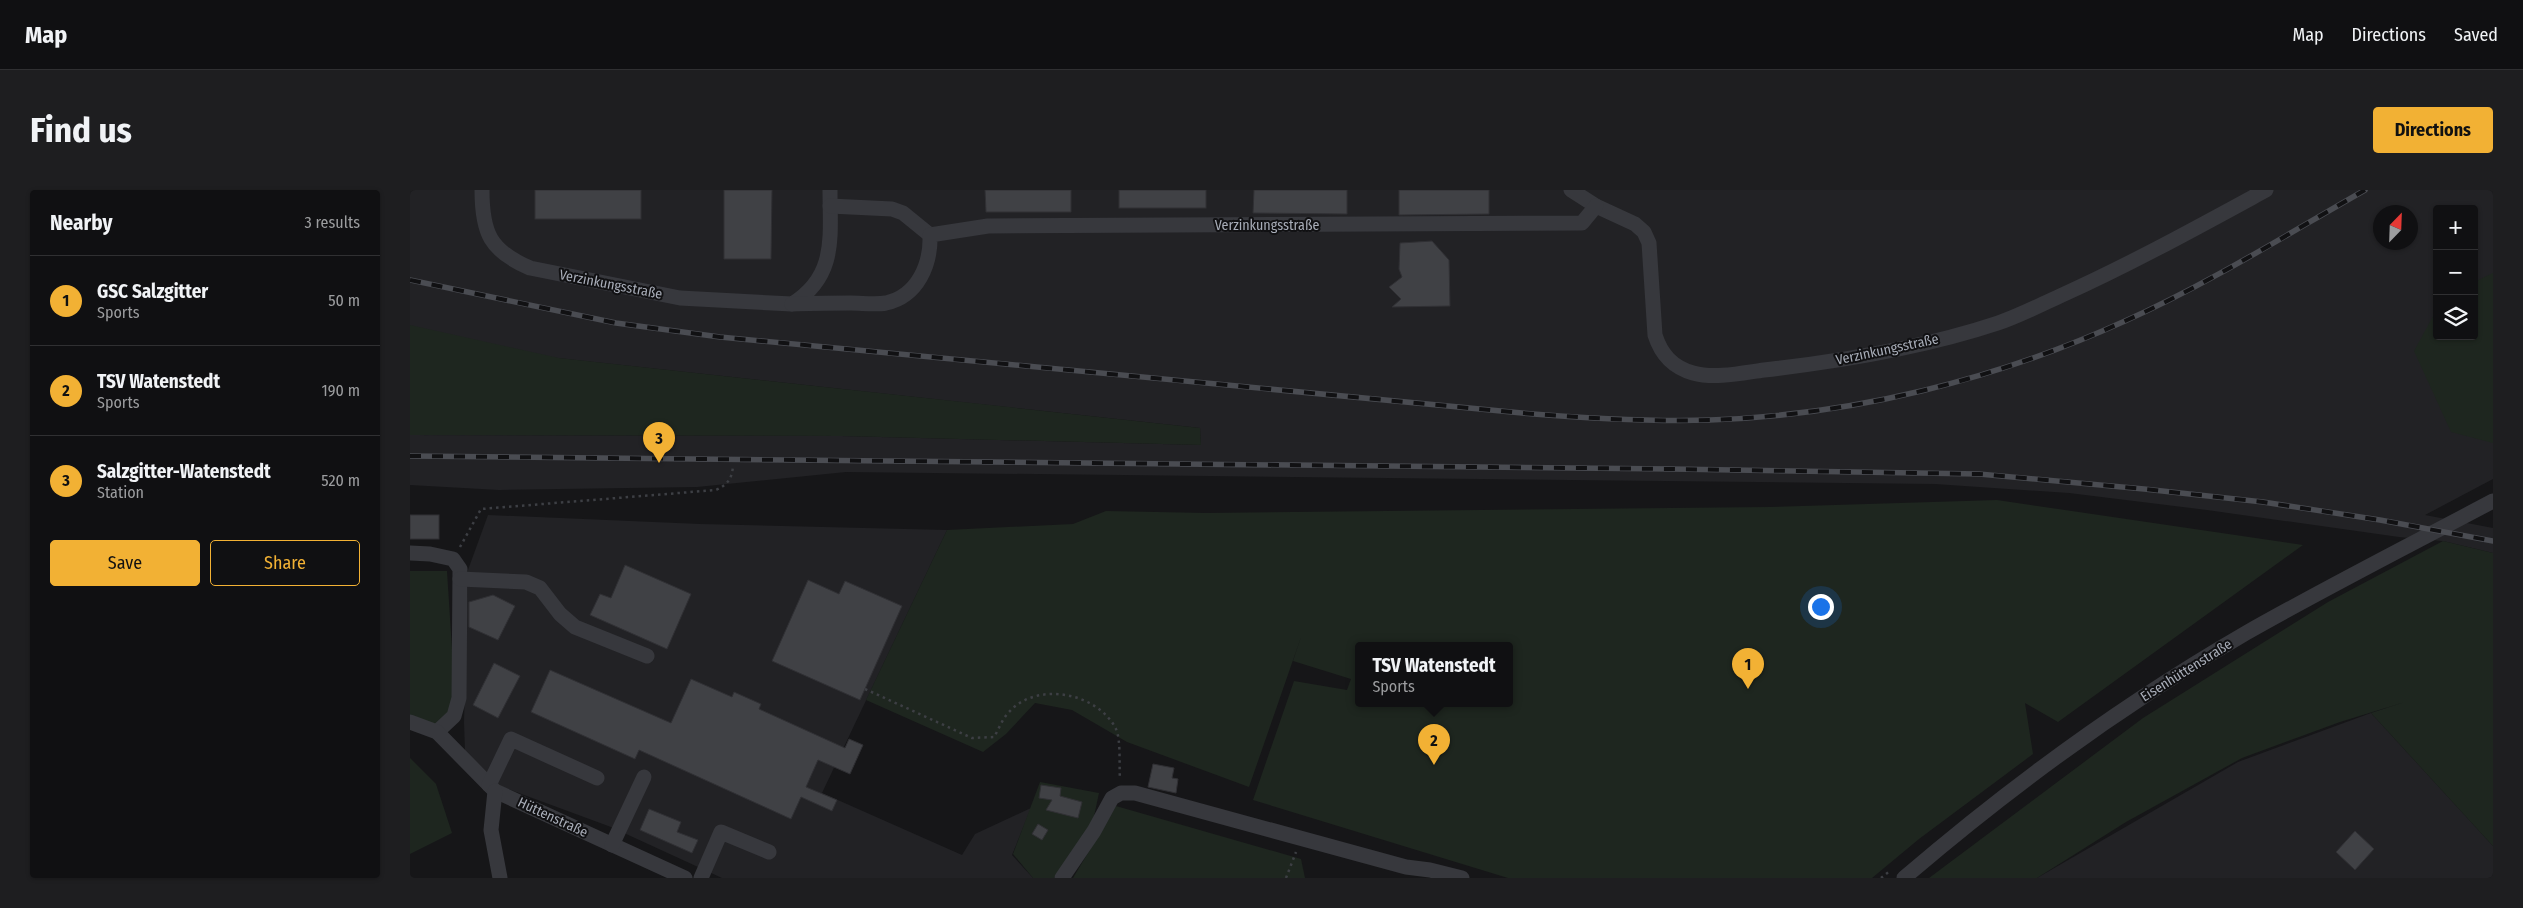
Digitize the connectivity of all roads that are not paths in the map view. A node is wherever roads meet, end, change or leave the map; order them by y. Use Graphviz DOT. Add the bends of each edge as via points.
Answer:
graph roads {
  1 [pos="482,190"];
  2 [pos="830,190"];
  3 [pos="1571,190"];
  4 [pos="2266,190"];
  5 [pos="830,206"];
  6 [pos="1596,206"];
  7 [pos="930,235"];
  8 [pos="792,304"];
  9 [pos="2493,501"];
  10 [pos="410,553"];
  11 [pos="460,579"];
  12 [pos="647,656"];
  13 [pos="410,722"];
  14 [pos="437,732"];
  15 [pos="644,777"];
  16 [pos="597,778"];
  17 [pos="492,788"];
  18 [pos="612,845"];
  19 [pos="769,852"];
  20 [pos="500,878"];
  21 [pos="685,878"];
  22 [pos="701,878"];
  23 [pos="1062,878"];
  24 [pos="1462,878"];
  25 [pos="1904,878"];
  1 -- 8 [label="street, Verzinkungsstraße" via="486,231 495,247 509,259 530,268 680,298"];
  2 -- 5 [label="street"];
  3 -- 6 [label="street, Verzinkungsstraße"];
  4 -- 6 [label="street, Verzinkungsstraße" via="2153,252 1999,323 1885,351 1810,365 1712,375 1680,368 1659,348 1655,335 1649,243 1635,224"];
  5 -- 7 [label="street" via="892,209 903,213"];
  5 -- 8 [label="street" via="828,256 824,272 808,294"];
  6 -- 7 [label="street, Verzinkungsstraße" via="1582,223 988,226"];
  7 -- 8 [label="street, Verzinkungsstraße" via="926,267 917,284 903,297 885,303"];
  9 -- 25 [label="street, Eisenhüttenstraße" via="2245,634 2151,692 2026,781"];
  10 -- 11 [label="street" via="452,559 460,569"];
  11 -- 12 [label="street" via="526,582 540,588 575,627"];
  11 -- 14 [label="street" via="459,698 454,716"];
  13 -- 14 [label="street, Hüttenstraße"];
  14 -- 17 [label="street, Hüttenstraße"];
  15 -- 18 [label="street"];
  16 -- 17 [label="street" via="512,739"];
  17 -- 18 [label="street, Hüttenstraße"];
  17 -- 20 [label="street" via="491,830"];
  18 -- 21 [label="street, Hüttenstraße"];
  19 -- 22 [label="street" via="722,832"];
  23 -- 24 [label="street" via="1112,798 1121,793 1135,794 1406,867"];
}
